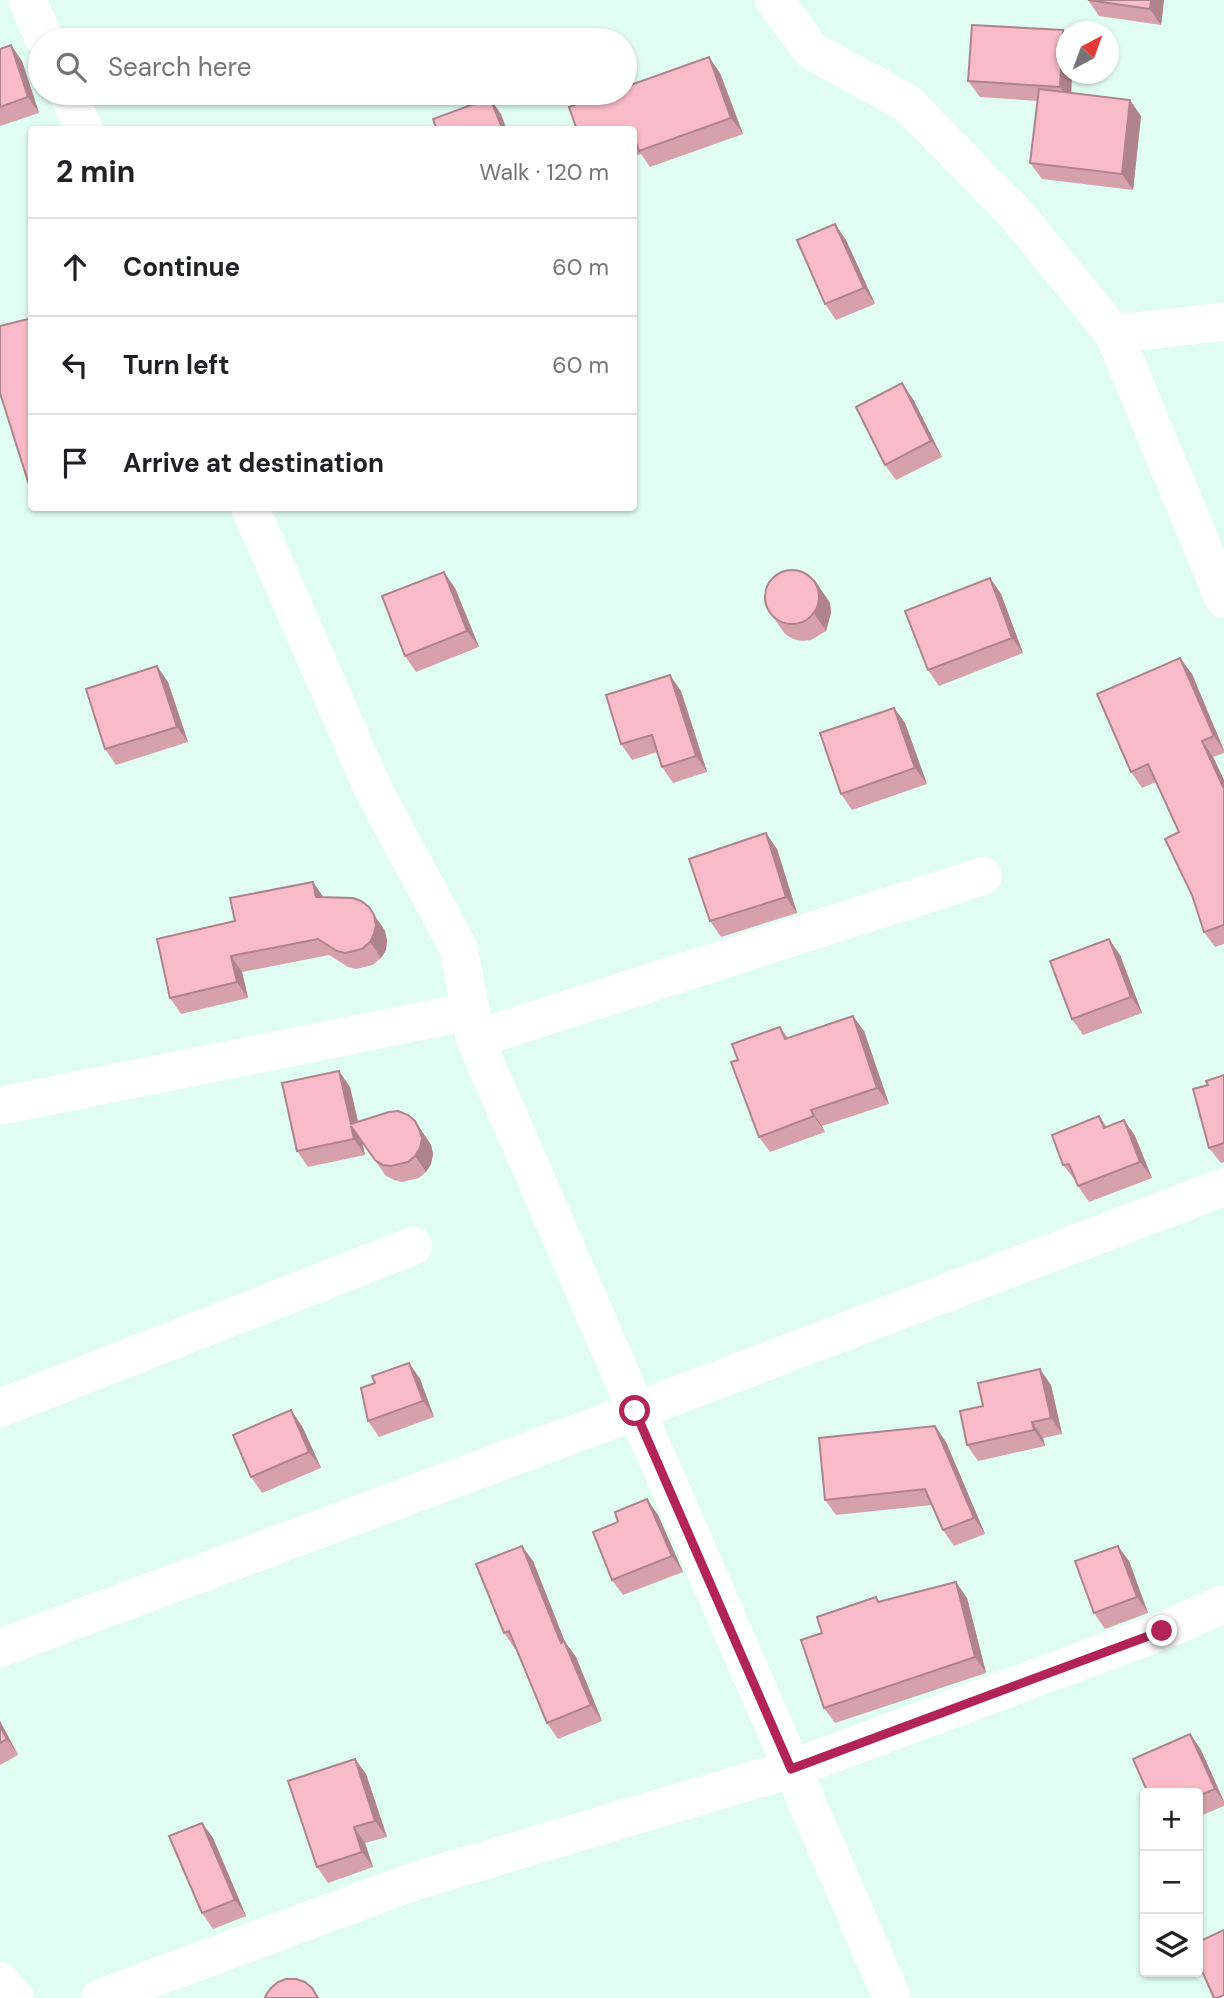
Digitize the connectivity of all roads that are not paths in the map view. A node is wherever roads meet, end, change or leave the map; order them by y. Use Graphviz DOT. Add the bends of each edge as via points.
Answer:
graph roads {
  1 [pos="27,0"];
  2 [pos="774,0"];
  3 [pos="40,28"];
  4 [pos="73,105"];
  5 [pos="82,126"];
  6 [pos="1224,322"];
  7 [pos="1114,334"];
  8 [pos="251,511"];
  9 [pos="1224,600"];
  10 [pos="983,876"];
  11 [pos="473,1025"];
  12 [pos="0,1106"];
  13 [pos="1224,1187"];
  14 [pos="413,1246"];
  15 [pos="0,1408"];
  16 [pos="635,1411"];
  17 [pos="1224,1604"];
  18 [pos="0,1648"];
  19 [pos="791,1769"];
  20 [pos="0,1981"];
  21 [pos="15,1998"];
  22 [pos="100,1998"];
  23 [pos="892,1998"];
  1 -- 3 [label="street"];
  2 -- 7 [label="street" via="812,51 906,103 1016,214"];
  4 -- 5 [label="street"];
  6 -- 7 [label="street"];
  7 -- 9 [label="street"];
  8 -- 11 [label="street" via="374,791 458,947"];
  10 -- 11 [label="street"];
  11 -- 12 [label="street"];
  11 -- 16 [label="street"];
  13 -- 16 [label="street"];
  14 -- 15 [label="street"];
  16 -- 18 [label="street"];
  16 -- 19 [label="street"];
  17 -- 19 [label="street"];
  19 -- 22 [label="street" via="415,1881"];
  19 -- 23 [label="street"];
  20 -- 21 [label="street"];
}
